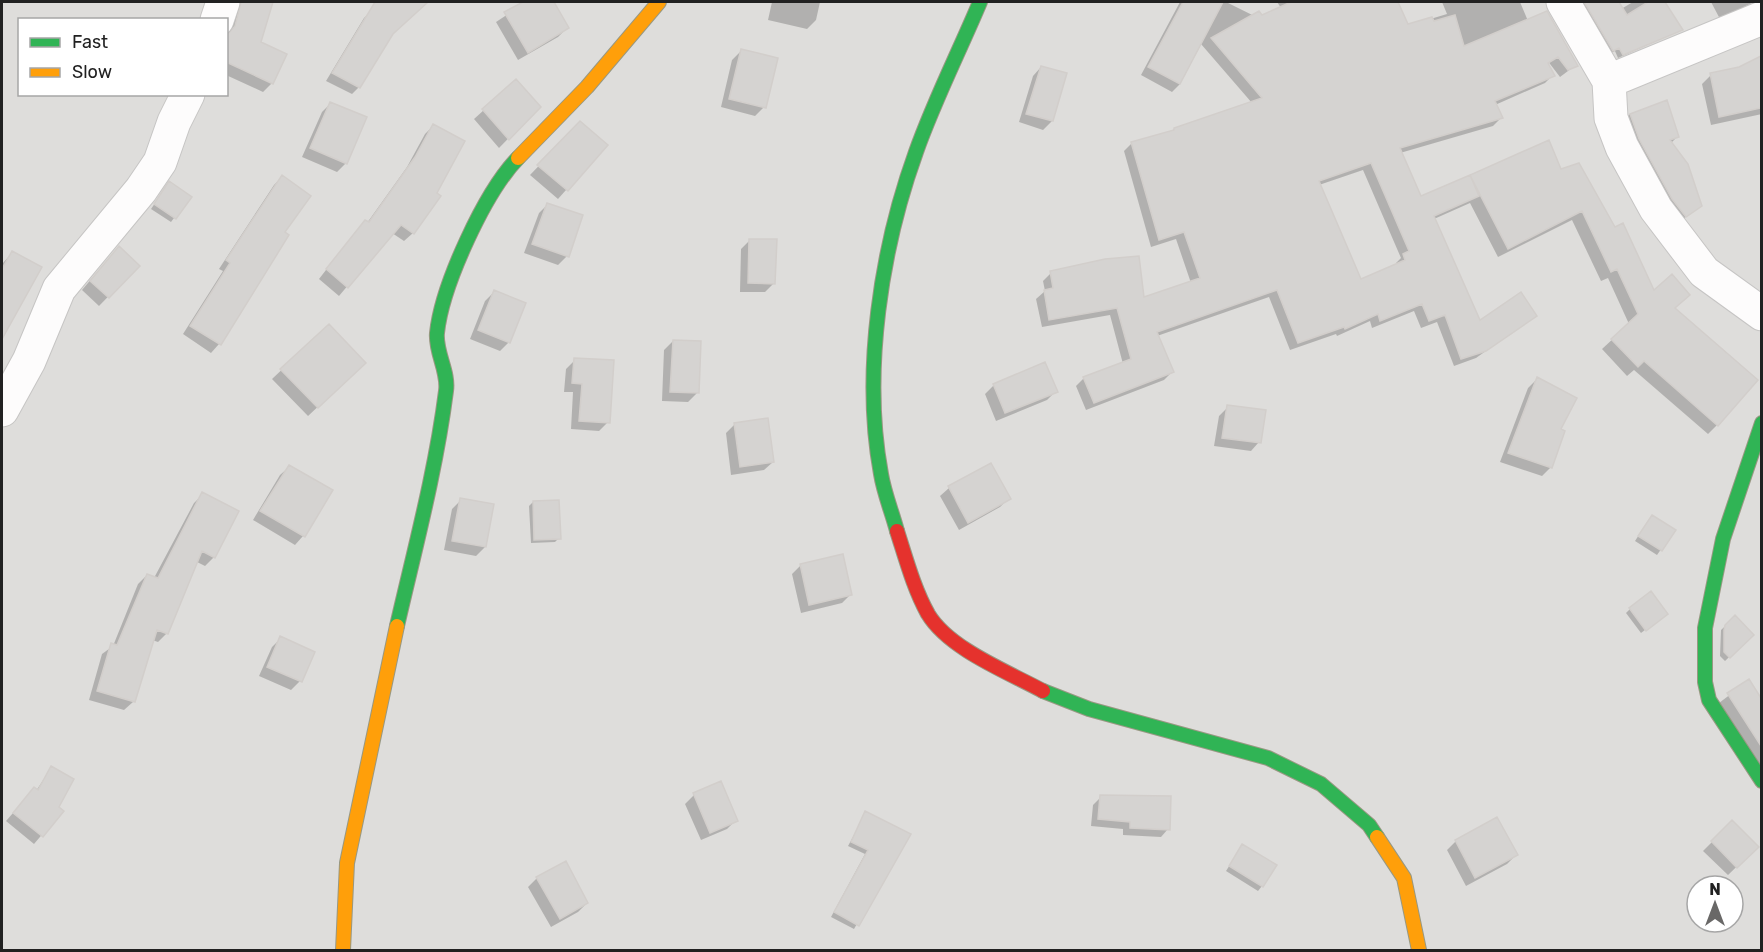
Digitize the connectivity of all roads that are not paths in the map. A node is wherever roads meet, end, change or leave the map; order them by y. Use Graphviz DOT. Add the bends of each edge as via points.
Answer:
graph roads {
  1 [pos="223,2"];
  2 [pos="659,2"];
  3 [pos="980,2"];
  4 [pos="1563,2"];
  5 [pos="218,18"];
  6 [pos="1761,18"];
  7 [pos="1608,81"];
  8 [pos="187,96"];
  9 [pos="1761,314"];
  10 [pos="2,410"];
  11 [pos="1761,423"];
  12 [pos="1761,781"];
  13 [pos="343,951"];
  14 [pos="1419,951"];
  1 -- 5 [label="street"];
  2 -- 13 [label="street" via="587,87 509,167 484,208 444,294 437,334 447,387 429,490 347,863"];
  3 -- 14 [label="street" via="916,152 894,224 874,369 874,411 882,476 908,567 929,615 957,644 1046,693 1089,709 1268,758 1321,784 1369,825 1404,878"];
  4 -- 7 [label="street"];
  6 -- 7 [label="street"];
  7 -- 9 [label="street" via="1611,118 1656,209 1704,272"];
  8 -- 10 [label="street" via="160,162 59,289 29,361"];
  11 -- 12 [label="street" via="1723,539 1705,628 1709,700"];
}
